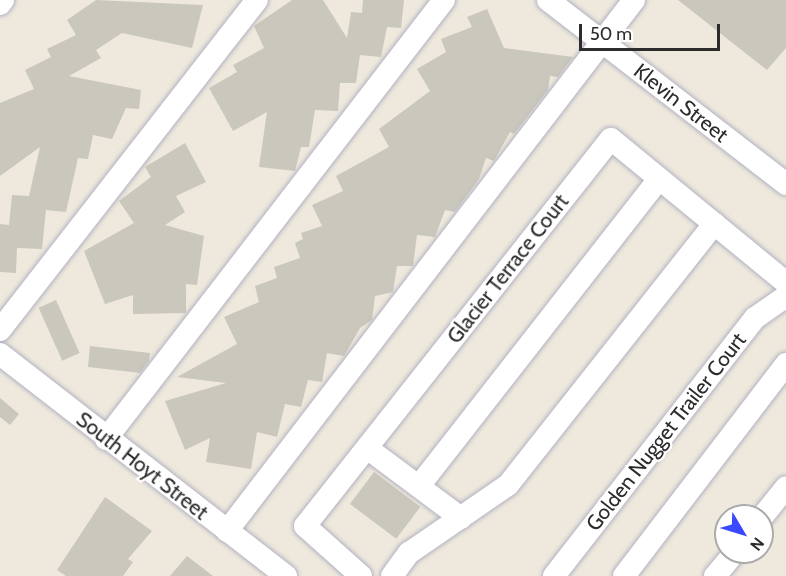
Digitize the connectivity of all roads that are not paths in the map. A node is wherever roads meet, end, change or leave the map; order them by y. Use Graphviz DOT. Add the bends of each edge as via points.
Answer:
graph roads {
  1 [pos="3,0"];
  2 [pos="257,0"];
  3 [pos="444,0"];
  4 [pos="548,0"];
  5 [pos="634,0"];
  6 [pos="0,4"];
  7 [pos="601,41"];
  8 [pos="659,179"];
  9 [pos="786,184"];
  10 [pos="714,224"];
  11 [pos="786,283"];
  12 [pos="786,296"];
  13 [pos="0,330"];
  14 [pos="0,354"];
  15 [pos="786,364"];
  16 [pos="106,439"];
  17 [pos="367,448"];
  18 [pos="419,486"];
  19 [pos="786,487"];
  20 [pos="772,504"];
  21 [pos="461,518"];
  22 [pos="227,531"];
  23 [pos="726,564"];
  24 [pos="278,574"];
  25 [pos="361,576"];
  26 [pos="392,576"];
  27 [pos="554,576"];
  28 [pos="624,576"];
  29 [pos="716,576"];
  1 -- 6 [label="street"];
  2 -- 13 [label="street"];
  3 -- 16 [label="street"];
  4 -- 7 [label="street, Klevin Street"];
  5 -- 7 [label="street"];
  7 -- 9 [label="street, Klevin Street"];
  7 -- 22 [label="street"];
  8 -- 10 [label="street, Glacier Terrace Court"];
  8 -- 17 [label="street, Glacier Terrace Court" via="610,139"];
  8 -- 18 [label="street"];
  10 -- 11 [label="street, Glacier Terrace Court"];
  10 -- 21 [label="street" via="508,485"];
  12 -- 27 [label="street, Golden Nugget Trailer Court" via="755,318"];
  14 -- 16 [label="street, South Hoyt Street"];
  15 -- 28 [label="street"];
  16 -- 22 [label="street, South Hoyt Street"];
  17 -- 18 [label="street"];
  17 -- 25 [label="street, Glacier Terrace Court" via="305,526"];
  18 -- 21 [label="street"];
  19 -- 20 [label="street"];
  21 -- 26 [label="street" via="409,553"];
  22 -- 24 [label="street, South Hoyt Street"];
  23 -- 29 [label="street"];
}
